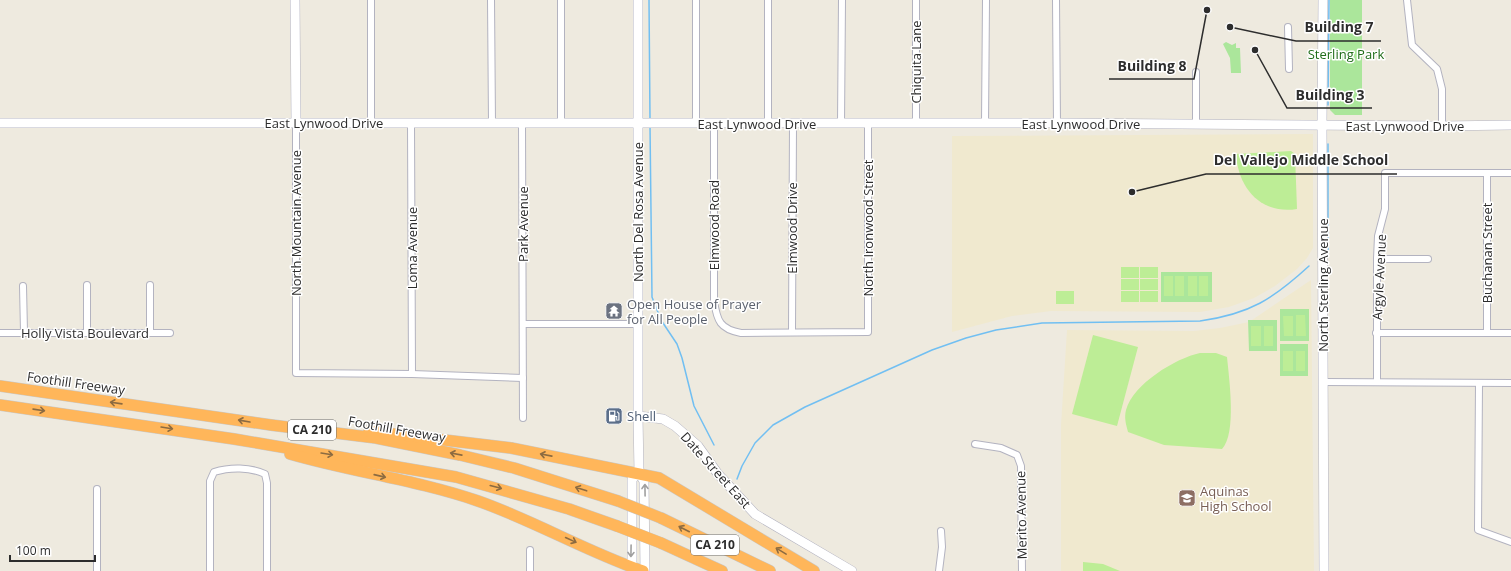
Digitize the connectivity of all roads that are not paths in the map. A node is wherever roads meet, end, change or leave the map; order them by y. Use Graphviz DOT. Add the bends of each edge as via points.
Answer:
graph roads {
  1 [pos="295,0"];
  2 [pos="371,0"];
  3 [pos="491,0"];
  4 [pos="561,0"];
  5 [pos="638,0"];
  6 [pos="696,0"];
  7 [pos="768,0"];
  8 [pos="842,0"];
  9 [pos="916,0"];
  10 [pos="986,0"];
  11 [pos="1056,0"];
  12 [pos="1323,0"];
  13 [pos="1407,0"];
  14 [pos="1288,27"];
  15 [pos="1310,27"];
  16 [pos="1322,27"];
  17 [pos="1289,69"];
  18 [pos="1196,72"];
  19 [pos="0,123"];
  20 [pos="296,123"];
  21 [pos="371,123"];
  22 [pos="411,123"];
  23 [pos="1057,123"];
  24 [pos="492,124"];
  25 [pos="522,124"];
  26 [pos="561,124"];
  27 [pos="646,124"];
  28 [pos="696,124"];
  29 [pos="714,124"];
  30 [pos="768,124"];
  31 [pos="793,124"];
  32 [pos="841,124"];
  33 [pos="868,124"];
  34 [pos="916,124"];
  35 [pos="985,124"];
  36 [pos="1196,124"];
  37 [pos="1322,125"];
  38 [pos="1511,125"];
  39 [pos="1442,126"];
  40 [pos="1487,173"];
  41 [pos="1511,173"];
  42 [pos="1377,259"];
  43 [pos="1428,259"];
  44 [pos="87,285"];
  45 [pos="150,285"];
  46 [pos="24,286"];
  47 [pos="524,324"];
  48 [pos="638,324"];
  49 [pos="24,332"];
  50 [pos="87,332"];
  51 [pos="792,332"];
  52 [pos="0,333"];
  53 [pos="150,333"];
  54 [pos="170,333"];
  55 [pos="1376,333"];
  56 [pos="1487,333"];
  57 [pos="1511,333"];
  58 [pos="412,374"];
  59 [pos="523,378"];
  60 [pos="1323,382"];
  61 [pos="1377,382"];
  62 [pos="1479,383"];
  63 [pos="1511,383"];
  64 [pos="0,386"];
  65 [pos="0,405"];
  66 [pos="638,416"];
  67 [pos="523,418"];
  68 [pos="271,425"];
  69 [pos="234,439"];
  70 [pos="975,444"];
  71 [pos="639,473"];
  72 [pos="97,488"];
  73 [pos="941,531"];
  74 [pos="1511,542"];
  75 [pos="530,550"];
  76 [pos="632,569"];
  77 [pos="96,571"];
  78 [pos="210,571"];
  79 [pos="267,571"];
  80 [pos="530,571"];
  81 [pos="644,571"];
  82 [pos="722,571"];
  83 [pos="770,571"];
  84 [pos="814,571"];
  85 [pos="852,571"];
  86 [pos="939,571"];
  87 [pos="1022,571"];
  88 [pos="1324,571"];
  1 -- 20 [label="main road, North Mountain Avenue"];
  2 -- 21 [label="street"];
  3 -- 24 [label="street"];
  4 -- 26 [label="street"];
  5 -- 27 [label="main road, North Del Rosa Avenue"];
  6 -- 28 [label="street"];
  7 -- 30 [label="street"];
  8 -- 32 [label="street"];
  9 -- 34 [label="street, Chiquita Lane"];
  10 -- 35 [label="street"];
  11 -- 23 [label="street"];
  12 -- 16 [label="main road, North Sterling Avenue"];
  13 -- 39 [label="street" via="1412,45 1437,69 1442,89"];
  14 -- 17 [label="street"];
  15 -- 16 [label="street"];
  16 -- 37 [label="main road, North Sterling Avenue"];
  18 -- 36 [label="street"];
  19 -- 20 [label="main road, East Lynwood Drive"];
  20 -- 21 [label="main road, East Lynwood Drive"];
  20 -- 58 [label="street, North Mountain Avenue" via="296,373"];
  21 -- 22 [label="main road, East Lynwood Drive"];
  22 -- 24 [label="main road, East Lynwood Drive"];
  22 -- 58 [label="street, Loma Avenue"];
  23 -- 35 [label="main road, East Lynwood Drive"];
  23 -- 36 [label="main road, East Lynwood Drive"];
  24 -- 25 [label="main road, East Lynwood Drive"];
  25 -- 26 [label="main road, East Lynwood Drive"];
  25 -- 47 [label="street, Park Avenue"];
  26 -- 27 [label="main road, East Lynwood Drive"];
  27 -- 28 [label="main road, East Lynwood Drive"];
  27 -- 48 [label="main road, North Del Rosa Avenue"];
  28 -- 29 [label="main road, East Lynwood Drive"];
  29 -- 30 [label="main road, East Lynwood Drive"];
  29 -- 51 [label="street, Elmwood Road" via="716,313 722,325 730,331"];
  30 -- 31 [label="main road, East Lynwood Drive"];
  31 -- 32 [label="main road, East Lynwood Drive"];
  31 -- 51 [label="street, Elmwood Drive"];
  32 -- 33 [label="main road, East Lynwood Drive"];
  33 -- 34 [label="main road, East Lynwood Drive"];
  33 -- 51 [label="street, North Ironwood Street" via="868,332"];
  34 -- 35 [label="main road, East Lynwood Drive"];
  36 -- 37 [label="main road, East Lynwood Drive"];
  37 -- 39 [label="main road, East Lynwood Drive"];
  37 -- 60 [label="main road, North Sterling Avenue"];
  38 -- 39 [label="main road, East Lynwood Drive"];
  40 -- 41 [label="street"];
  40 -- 42 [label="street, Argyle Avenue" via="1385,174 1385,209 1378,236"];
  40 -- 56 [label="street, Buchanan Street"];
  42 -- 43 [label="street"];
  42 -- 55 [label="street, Argyle Avenue"];
  44 -- 50 [label="street"];
  45 -- 53 [label="street"];
  46 -- 49 [label="street"];
  47 -- 48 [label="street"];
  47 -- 59 [label="street, Park Avenue"];
  48 -- 66 [label="main road, North Del Rosa Avenue"];
  49 -- 50 [label="street, Holly Vista Boulevard"];
  49 -- 52 [label="street, Holly Vista Boulevard"];
  50 -- 53 [label="street, Holly Vista Boulevard"];
  53 -- 54 [label="street, Holly Vista Boulevard"];
  55 -- 56 [label="street"];
  55 -- 61 [label="street, Argyle Avenue"];
  56 -- 57 [label="street"];
  58 -- 59 [label="street"];
  59 -- 67 [label="street, Park Avenue"];
  60 -- 61 [label="street"];
  60 -- 88 [label="main road, North Sterling Avenue"];
  61 -- 62 [label="street"];
  62 -- 63 [label="street"];
  62 -- 74 [label="street" via="1478,530"];
  68 -- 64 [label="highway, Foothill Freeway / CA 210, one-way"];
  65 -- 69 [label="highway, CA 210, one-way"];
  66 -- 71 [label="main road, North Del Rosa Avenue"];
  66 -- 85 [label="main road, Date Street East" via="663,420 674,426 698,446 718,474 755,514"];
  71 -- 68 [label="highway, one-way" via="476,443 386,432"];
  83 -- 68 [label="highway, Foothill Freeway / CA 210, one-way, bridge" via="661,518 550,478 460,455 376,438"];
  69 -- 76 [label="highway, one-way" via="302,458 451,492 536,524"];
  69 -- 82 [label="highway, CA 210, one-way, bridge" via="456,477 569,509 617,526"];
  70 -- 87 [label="street, Merito Avenue" via="1001,448 1017,455 1021,466"];
  71 -- 76 [label="main road, North Del Rosa Avenue, one-way" via="632,479"];
  81 -- 71 [label="main road, North Del Rosa Avenue, one-way" via="644,481"];
  84 -- 71 [label="highway, one-way" via="683,491 659,478"];
  72 -- 77 [label="street"];
  73 -- 86 [label="street"];
  75 -- 80 [label="street"];
  76 -- 81 [label="highway"];
  78 -- 79 [label="street" via="210,481 214,472 223,469 255,469 265,474"];
}
